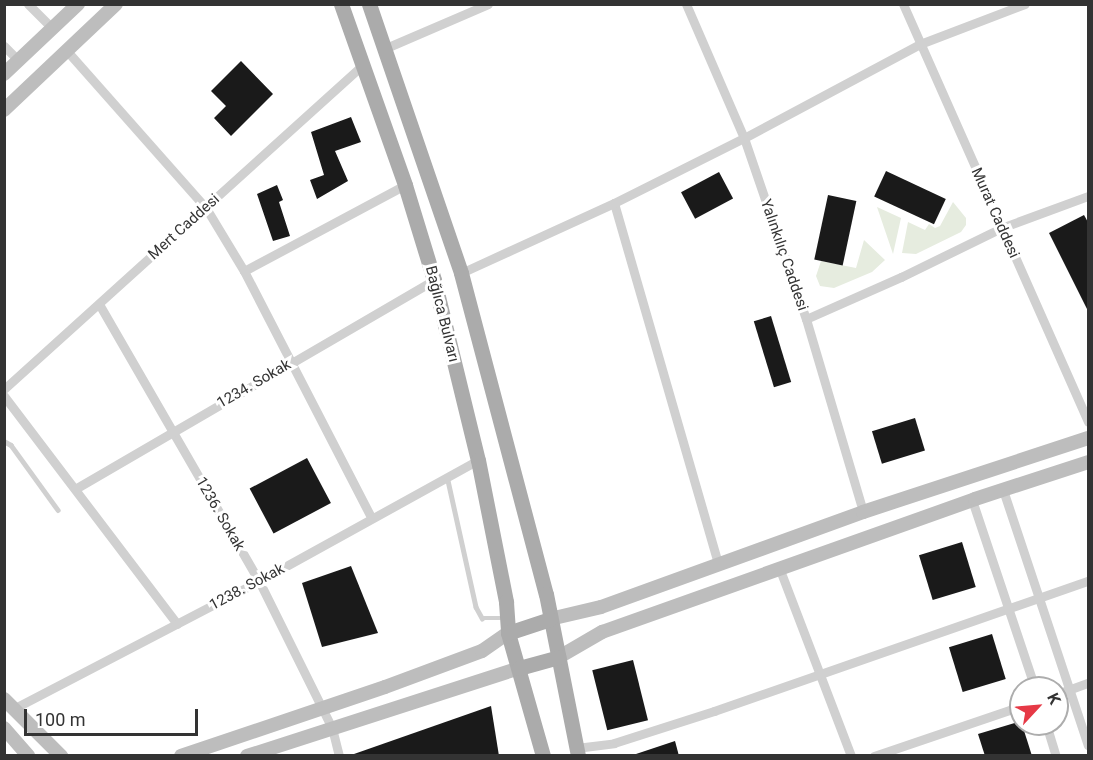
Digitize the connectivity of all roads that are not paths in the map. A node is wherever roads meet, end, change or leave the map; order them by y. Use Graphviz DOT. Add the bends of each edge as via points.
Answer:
graph roads {
  1 [pos="28,4"];
  2 [pos="78,4"];
  3 [pos="116,4"];
  4 [pos="340,4"];
  5 [pos="369,4"];
  6 [pos="488,4"];
  7 [pos="686,4"];
  8 [pos="903,4"];
  9 [pos="1025,4"];
  10 [pos="53,29"];
  11 [pos="920,44"];
  12 [pos="4,46"];
  13 [pos="386,48"];
  14 [pos="67,51"];
  15 [pos="19,61"];
  16 [pos="363,65"];
  17 [pos="4,74"];
  18 [pos="4,110"];
  19 [pos="744,138"];
  20 [pos="405,185"];
  21 [pos="1089,196"];
  22 [pos="614,203"];
  23 [pos="206,207"];
  24 [pos="1001,228"];
  25 [pos="244,271"];
  26 [pos="461,273"];
  27 [pos="434,280"];
  28 [pos="99,304"];
  29 [pos="806,319"];
  30 [pos="291,362"];
  31 [pos="4,374"];
  32 [pos="8,386"];
  33 [pos="4,396"];
  34 [pos="1089,422"];
  35 [pos="172,432"];
  36 [pos="1089,438"];
  37 [pos="4,441"];
  38 [pos="478,460"];
  39 [pos="1089,462"];
  40 [pos="447,476"];
  41 [pos="75,489"];
  42 [pos="1003,490"];
  43 [pos="972,500"];
  44 [pos="57,510"];
  45 [pos="863,512"];
  46 [pos="371,517"];
  47 [pos="718,564"];
  48 [pos="780,570"];
  49 [pos="259,581"];
  50 [pos="1089,581"];
  51 [pos="1039,597"];
  52 [pos="1008,608"];
  53 [pos="508,617"];
  54 [pos="550,619"];
  55 [pos="177,624"];
  56 [pos="508,633"];
  57 [pos="559,657"];
  58 [pos="519,668"];
  59 [pos="819,673"];
  60 [pos="1031,676"];
  61 [pos="1064,676"];
  62 [pos="1089,683"];
  63 [pos="1069,690"];
  64 [pos="9,704"];
  65 [pos="323,709"];
  66 [pos="1009,710"];
  67 [pos="4,728"];
  68 [pos="332,728"];
  69 [pos="1050,736"];
  70 [pos="1089,745"];
  71 [pos="577,752"];
  72 [pos="28,756"];
  73 [pos="62,756"];
  74 [pos="181,756"];
  75 [pos="247,756"];
  76 [pos="339,756"];
  77 [pos="543,756"];
  78 [pos="851,756"];
  79 [pos="874,756"];
  80 [pos="1056,756"];
  1 -- 10 [label="street"];
  2 -- 10 [label="main road"];
  3 -- 14 [label="main road"];
  4 -- 16 [label="main road, Bağlıca Bulvarı"];
  5 -- 13 [label="main road, Bağlıca Bulvarı"];
  6 -- 13 [label="street"];
  7 -- 19 [label="street, Yalınkılıç Caddesi"];
  8 -- 11 [label="street, Murat Caddesi"];
  9 -- 11 [label="street"];
  10 -- 15 [label="main road"];
  11 -- 19 [label="street"];
  11 -- 24 [label="street, Murat Caddesi"];
  12 -- 15 [label="street"];
  13 -- 26 [label="main road, Bağlıca Bulvarı"];
  14 -- 18 [label="main road"];
  14 -- 23 [label="street"];
  15 -- 17 [label="main road"];
  16 -- 20 [label="main road, Bağlıca Bulvarı"];
  16 -- 23 [label="street, Mert Caddesi"];
  19 -- 22 [label="street"];
  19 -- 29 [label="street, Yalınkılıç Caddesi"];
  20 -- 25 [label="street"];
  20 -- 27 [label="main road, Bağlıca Bulvarı"];
  21 -- 24 [label="street"];
  22 -- 26 [label="street"];
  22 -- 47 [label="street"];
  23 -- 25 [label="street"];
  23 -- 28 [label="street, Mert Caddesi"];
  24 -- 29 [label="street"];
  24 -- 34 [label="street, Murat Caddesi"];
  25 -- 30 [label="street"];
  26 -- 54 [label="main road, Bağlıca Bulvarı"];
  27 -- 30 [label="street, 1234. Sokak"];
  27 -- 38 [label="main road, Bağlıca Bulvarı"];
  28 -- 32 [label="street, Mert Caddesi"];
  28 -- 35 [label="street, 1236. Sokak"];
  29 -- 45 [label="street, Yalınkılıç Caddesi"];
  30 -- 35 [label="street, 1234. Sokak"];
  30 -- 46 [label="street"];
  31 -- 32 [label="street"];
  33 -- 41 [label="street"];
  35 -- 41 [label="street, 1234. Sokak"];
  35 -- 49 [label="street, 1236. Sokak"];
  36 -- 45 [label="main road"];
  37 -- 44 [label="lane" via="11,445"];
  38 -- 40 [label="street, 1238. Sokak"];
  38 -- 53 [label="main road, Bağlıca Bulvarı"];
  39 -- 42 [label="main road"];
  40 -- 46 [label="street, 1238. Sokak"];
  40 -- 53 [label="lane" via="476,607 482,618"];
  41 -- 55 [label="street"];
  42 -- 43 [label="main road"];
  42 -- 51 [label="street"];
  43 -- 48 [label="main road"];
  43 -- 52 [label="street"];
  45 -- 47 [label="main road"];
  46 -- 49 [label="street, 1238. Sokak"];
  47 -- 54 [label="main road" via="601,607"];
  48 -- 57 [label="main road" via="602,632"];
  48 -- 59 [label="street"];
  49 -- 55 [label="street, 1238. Sokak"];
  49 -- 65 [label="street, 1236. Sokak"];
  50 -- 51 [label="street"];
  51 -- 52 [label="street"];
  51 -- 61 [label="street"];
  52 -- 59 [label="street"];
  52 -- 60 [label="street"];
  53 -- 56 [label="main road, Bağlıca Bulvarı"];
  54 -- 56 [label="main road"];
  54 -- 57 [label="main road, Bağlıca Bulvarı"];
  55 -- 64 [label="street, 1238. Sokak"];
  56 -- 58 [label="main road, Bağlıca Bulvarı"];
  56 -- 65 [label="main road" via="482,651"];
  57 -- 58 [label="main road"];
  57 -- 71 [label="main road"];
  58 -- 68 [label="main road"];
  58 -- 77 [label="main road"];
  59 -- 71 [label="street"];
  59 -- 78 [label="street"];
  62 -- 63 [label="street"];
  63 -- 70 [label="street"];
  64 -- 73 [label="main road"];
  65 -- 68 [label="street, 1236. Sokak"];
  65 -- 74 [label="main road"];
  66 -- 79 [label="street"];
  67 -- 72 [label="main road"];
  68 -- 75 [label="main road"];
  68 -- 76 [label="street, 1236. Sokak"];
  69 -- 80 [label="street"];
}
